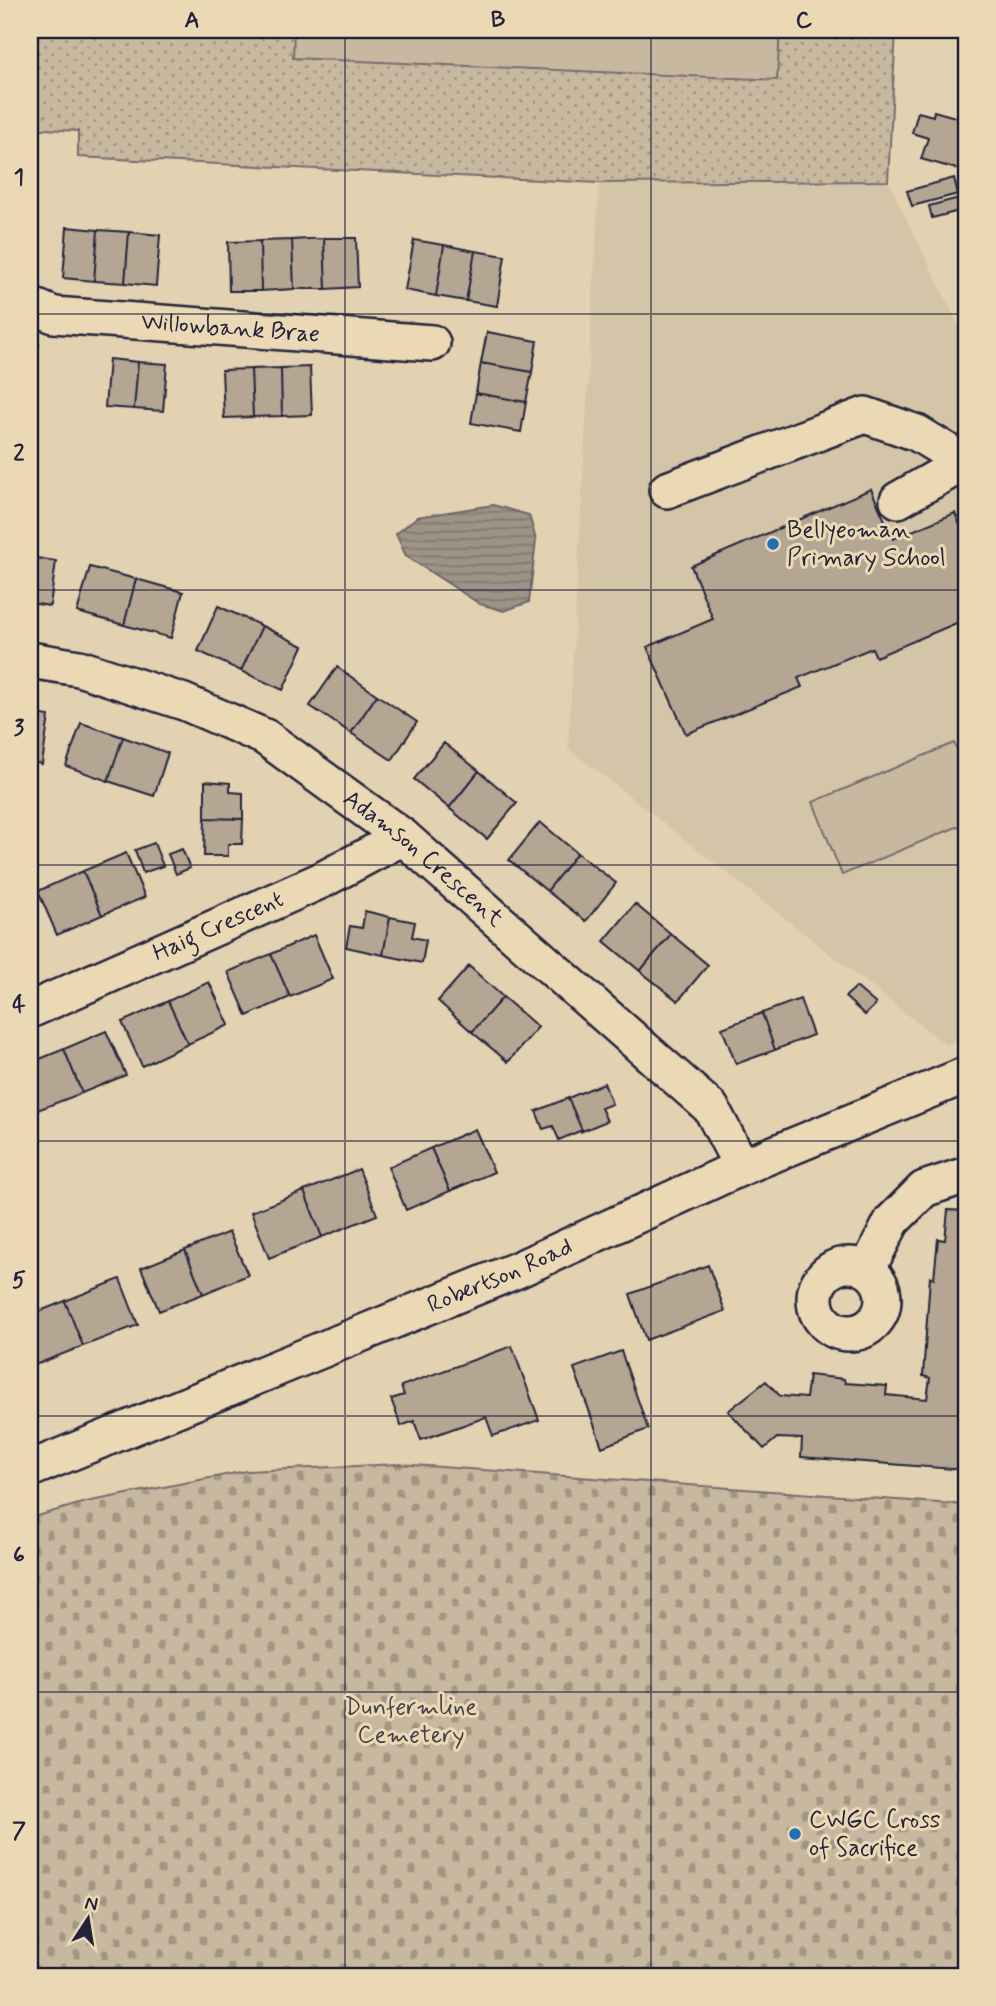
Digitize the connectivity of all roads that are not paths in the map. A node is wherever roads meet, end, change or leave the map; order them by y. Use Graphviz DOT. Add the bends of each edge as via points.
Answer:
graph roads {
  1 [pos="30,305"];
  2 [pos="432,343"];
  3 [pos="965,463"];
  4 [pos="667,490"];
  5 [pos="898,500"];
  6 [pos="30,660"];
  7 [pos="403,837"];
  8 [pos="30,1010"];
  9 [pos="966,1075"];
  10 [pos="742,1167"];
  11 [pos="966,1175"];
  12 [pos="867,1270"];
  13 [pos="30,1469"];
  1 -- 2 [label="street, Willowbank Brae" via="54,314"];
  3 -- 4 [label="street" via="917,433 865,415"];
  3 -- 5 [label="street"];
  6 -- 7 [label="street, Adamson Crescent" via="79,668 184,702 265,737"];
  7 -- 8 [label="street, Haig Crescent" via="322,880"];
  7 -- 10 [label="street, Adamson Crescent" via="711,1108"];
  9 -- 10 [label="street, Robertson Road"];
  10 -- 13 [label="street, Robertson Road" via="517,1270"];
  11 -- 12 [label="street" via="924,1189 892,1221"];
}
